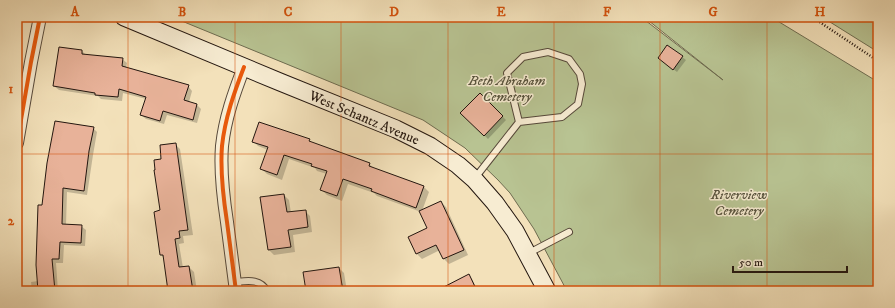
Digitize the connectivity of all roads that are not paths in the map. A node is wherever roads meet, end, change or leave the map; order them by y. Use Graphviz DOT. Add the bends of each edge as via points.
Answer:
graph roads {
  1 [pos="40,17"];
  2 [pos="124,17"];
  3 [pos="244,67"];
  4 [pos="519,122"];
  5 [pos="17,143"];
  6 [pos="474,179"];
  7 [pos="569,232"];
  8 [pos="527,254"];
  9 [pos="235,287"];
  10 [pos="267,291"];
  11 [pos="547,291"];
  1 -- 5 [label="street"];
  2 -- 3 [label="main road, West Schantz Avenue"];
  3 -- 6 [label="main road, West Schantz Avenue" via="396,129 430,146"];
  3 -- 9 [label="street" via="226,120 221,165"];
  4 -- 4 [label="lane" via="507,73 523,57 548,52 569,59 580,74 582,84 578,104 562,117"];
  4 -- 6 [label="lane"];
  6 -- 8 [label="main road, West Schantz Avenue" via="515,231"];
  7 -- 8 [label="lane"];
  8 -- 11 [label="main road, West Schantz Avenue"];
  9 -- 10 [label="lane" via="254,281 260,283"];
}
